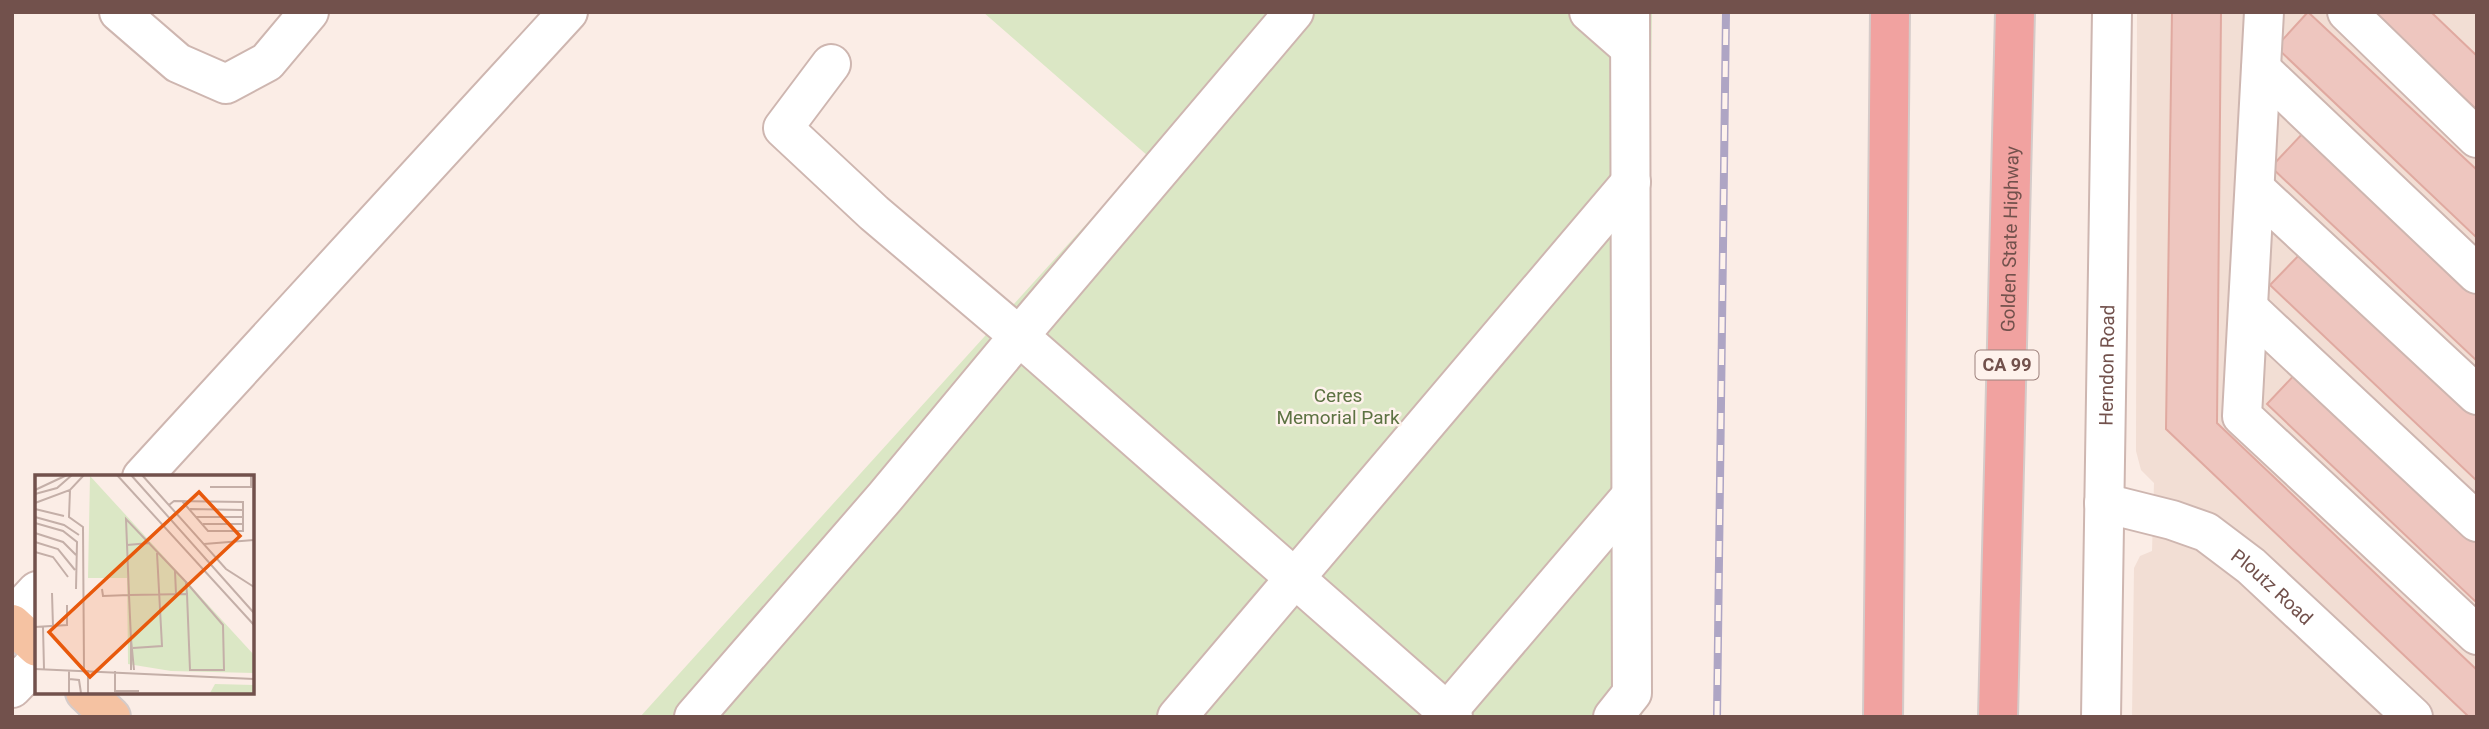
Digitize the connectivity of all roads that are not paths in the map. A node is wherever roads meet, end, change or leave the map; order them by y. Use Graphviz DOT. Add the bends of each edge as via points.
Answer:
graph roads {
  1 [pos="119,12"];
  2 [pos="309,12"];
  3 [pos="568,12"];
  4 [pos="1294,12"];
  5 [pos="1589,12"];
  6 [pos="1890,12"];
  7 [pos="2015,12"];
  8 [pos="2112,12"];
  9 [pos="2264,12"];
  10 [pos="2347,12"];
  11 [pos="1630,30"];
  12 [pos="831,64"];
  13 [pos="2261,69"];
  14 [pos="2477,138"];
  15 [pos="1631,182"];
  16 [pos="2255,189"];
  17 [pos="2477,274"];
  18 [pos="2248,308"];
  19 [pos="1019,336"];
  20 [pos="2477,395"];
  21 [pos="144,475"];
  22 [pos="1631,496"];
  23 [pos="2104,503"];
  24 [pos="2477,522"];
  25 [pos="1294,578"];
  26 [pos="35,594"];
  27 [pos="12,618"];
  28 [pos="12,624"];
  29 [pos="2477,635"];
  30 [pos="35,645"];
  31 [pos="35,664"];
  32 [pos="12,688"];
  33 [pos="87,694"];
  34 [pos="1625,709"];
  35 [pos="1450,715"];
  36 [pos="111,717"];
  37 [pos="694,717"];
  38 [pos="1177,717"];
  39 [pos="1883,717"];
  40 [pos="1998,717"];
  41 [pos="2101,717"];
  42 [pos="2413,717"];
  1 -- 2 [label="street" via="178,63 226,84 267,62"];
  3 -- 21 [label="street"];
  4 -- 19 [label="street"];
  5 -- 11 [label="street"];
  6 -- 39 [label="highway"];
  7 -- 40 [label="highway, Golden State Highway / CA 99"];
  8 -- 23 [label="street, Herndon Road"];
  9 -- 13 [label="street"];
  10 -- 14 [label="street"];
  11 -- 15 [label="street"];
  12 -- 19 [label="street" via="783,128 874,213"];
  13 -- 16 [label="street"];
  13 -- 17 [label="street"];
  15 -- 22 [label="street"];
  15 -- 25 [label="street"];
  16 -- 18 [label="street"];
  16 -- 20 [label="street"];
  18 -- 24 [label="street"];
  18 -- 29 [label="street" via="2242,416"];
  19 -- 25 [label="street"];
  19 -- 37 [label="street"];
  22 -- 34 [label="street"];
  22 -- 35 [label="street"];
  23 -- 41 [label="street, Herndon Road"];
  23 -- 42 [label="street, Ploutz Road" via="2207,532 2251,566"];
  25 -- 35 [label="street"];
  25 -- 38 [label="street"];
  26 -- 27 [label="street"];
  28 -- 30 [label="main road"];
  31 -- 32 [label="street"];
  33 -- 36 [label="main road"];
}
